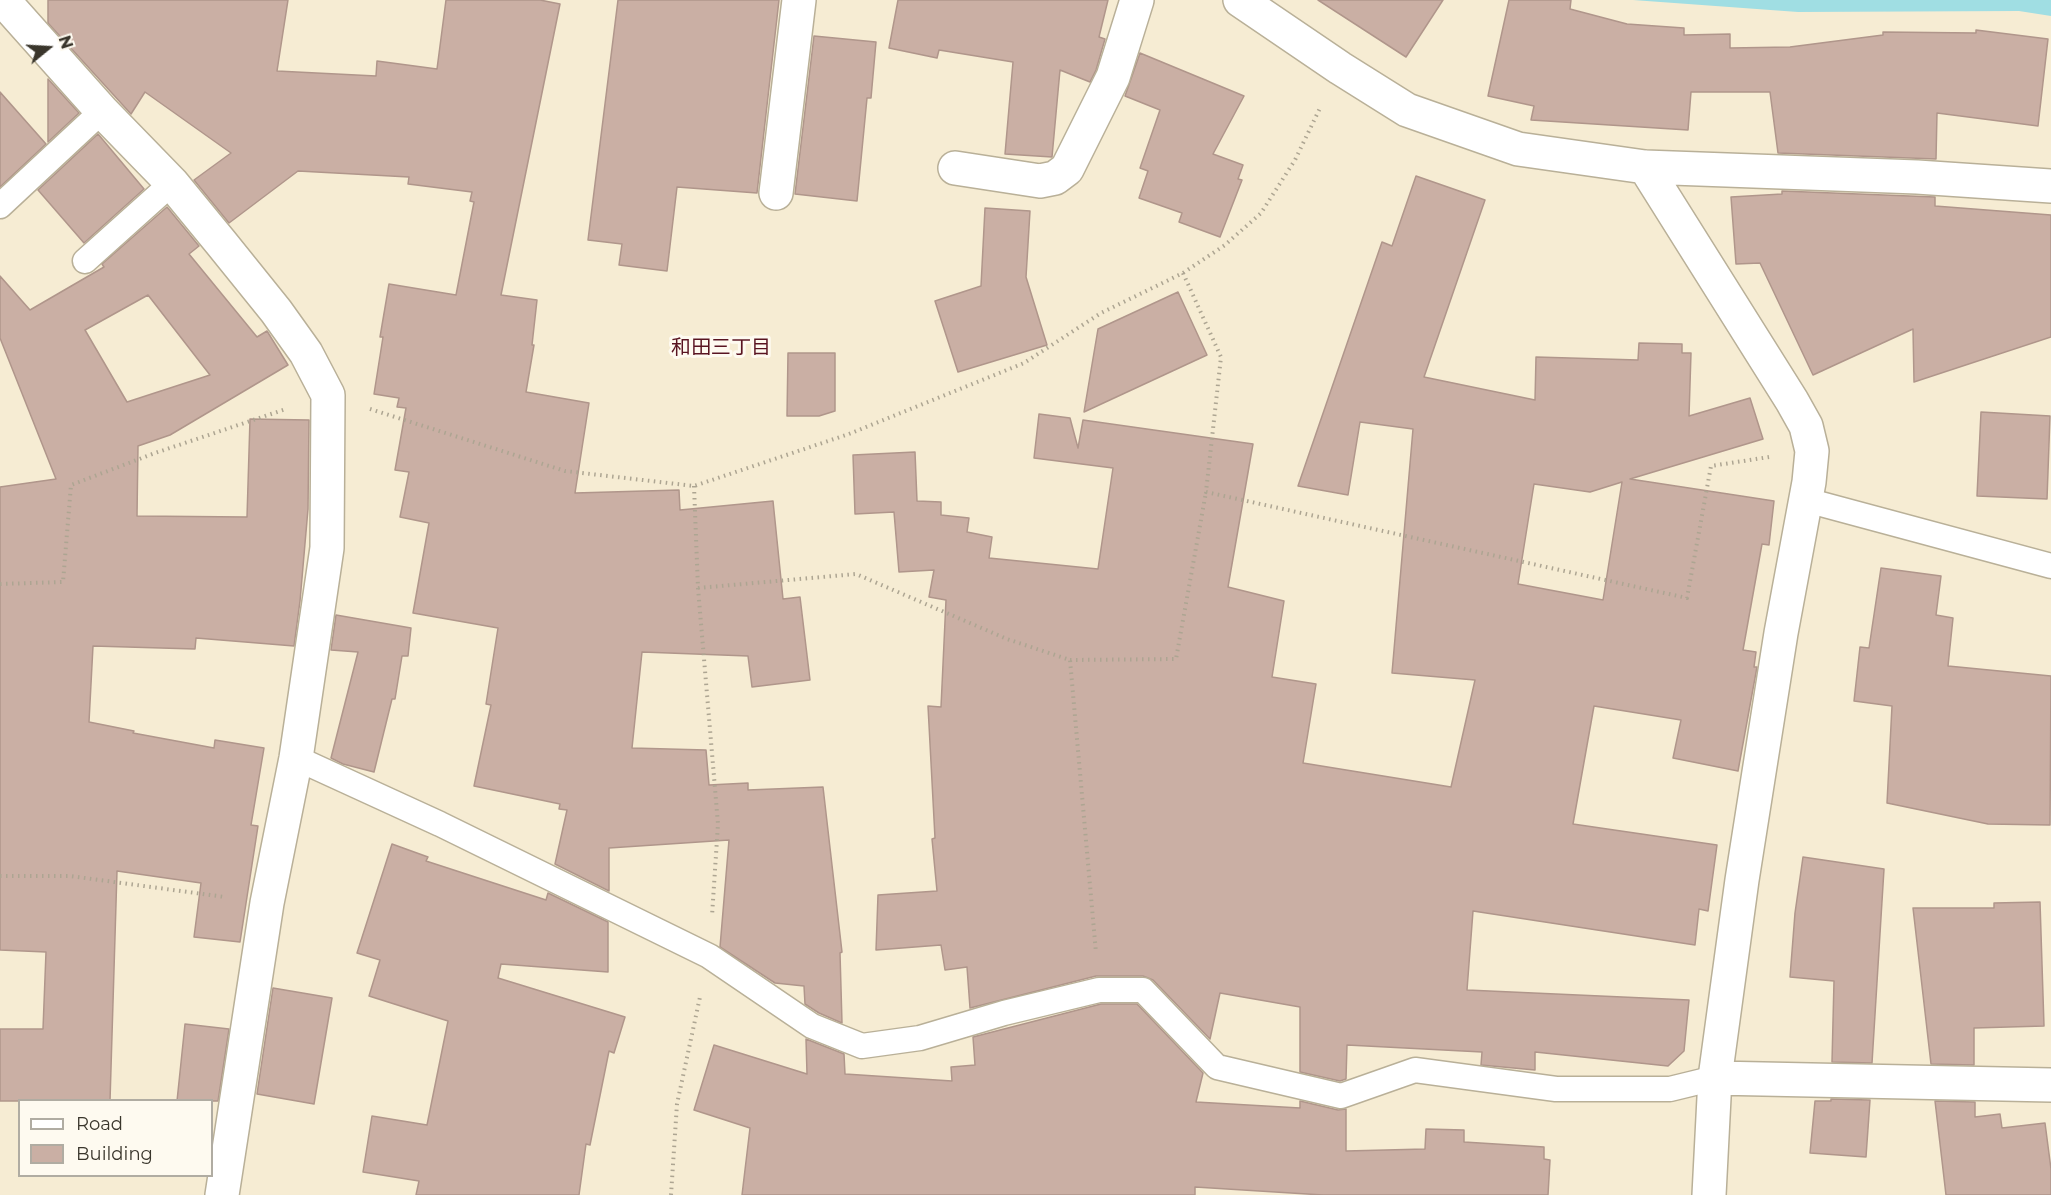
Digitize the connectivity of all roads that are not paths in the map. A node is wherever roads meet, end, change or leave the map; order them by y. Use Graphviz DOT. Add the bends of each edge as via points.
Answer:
graph roads {
  1 [pos="3,0"];
  2 [pos="799,0"];
  3 [pos="1137,0"];
  4 [pos="1240,0"];
  5 [pos="102,111"];
  6 [pos="1645,167"];
  7 [pos="955,168"];
  8 [pos="172,183"];
  9 [pos="2051,186"];
  10 [pos="776,192"];
  11 [pos="0,206"];
  12 [pos="85,261"];
  13 [pos="1806,501"];
  14 [pos="2051,567"];
  15 [pos="296,758"];
  16 [pos="1715,1078"];
  17 [pos="2051,1085"];
  18 [pos="222,1195"];
  19 [pos="1709,1195"];
  1 -- 5 [label="street"];
  2 -- 10 [label="street"];
  3 -- 7 [label="street" via="1113,77 1067,169 1055,178 1040,181"];
  4 -- 6 [label="street" via="1407,110 1518,149"];
  5 -- 8 [label="street"];
  5 -- 11 [label="lane"];
  6 -- 9 [label="street"];
  6 -- 13 [label="street" via="1806,426 1812,451"];
  8 -- 12 [label="lane"];
  8 -- 15 [label="street" via="276,310 306,353 328,395 327,548"];
  13 -- 14 [label="lane"];
  13 -- 16 [label="street" via="1743,868"];
  15 -- 16 [label="lane" via="709,956 812,1026 862,1046 920,1038 1099,990 1143,990 1217,1067 1341,1096 1415,1070 1556,1089 1670,1089"];
  15 -- 18 [label="street" via="267,903"];
  16 -- 17 [label="street"];
  16 -- 19 [label="street"];
}
